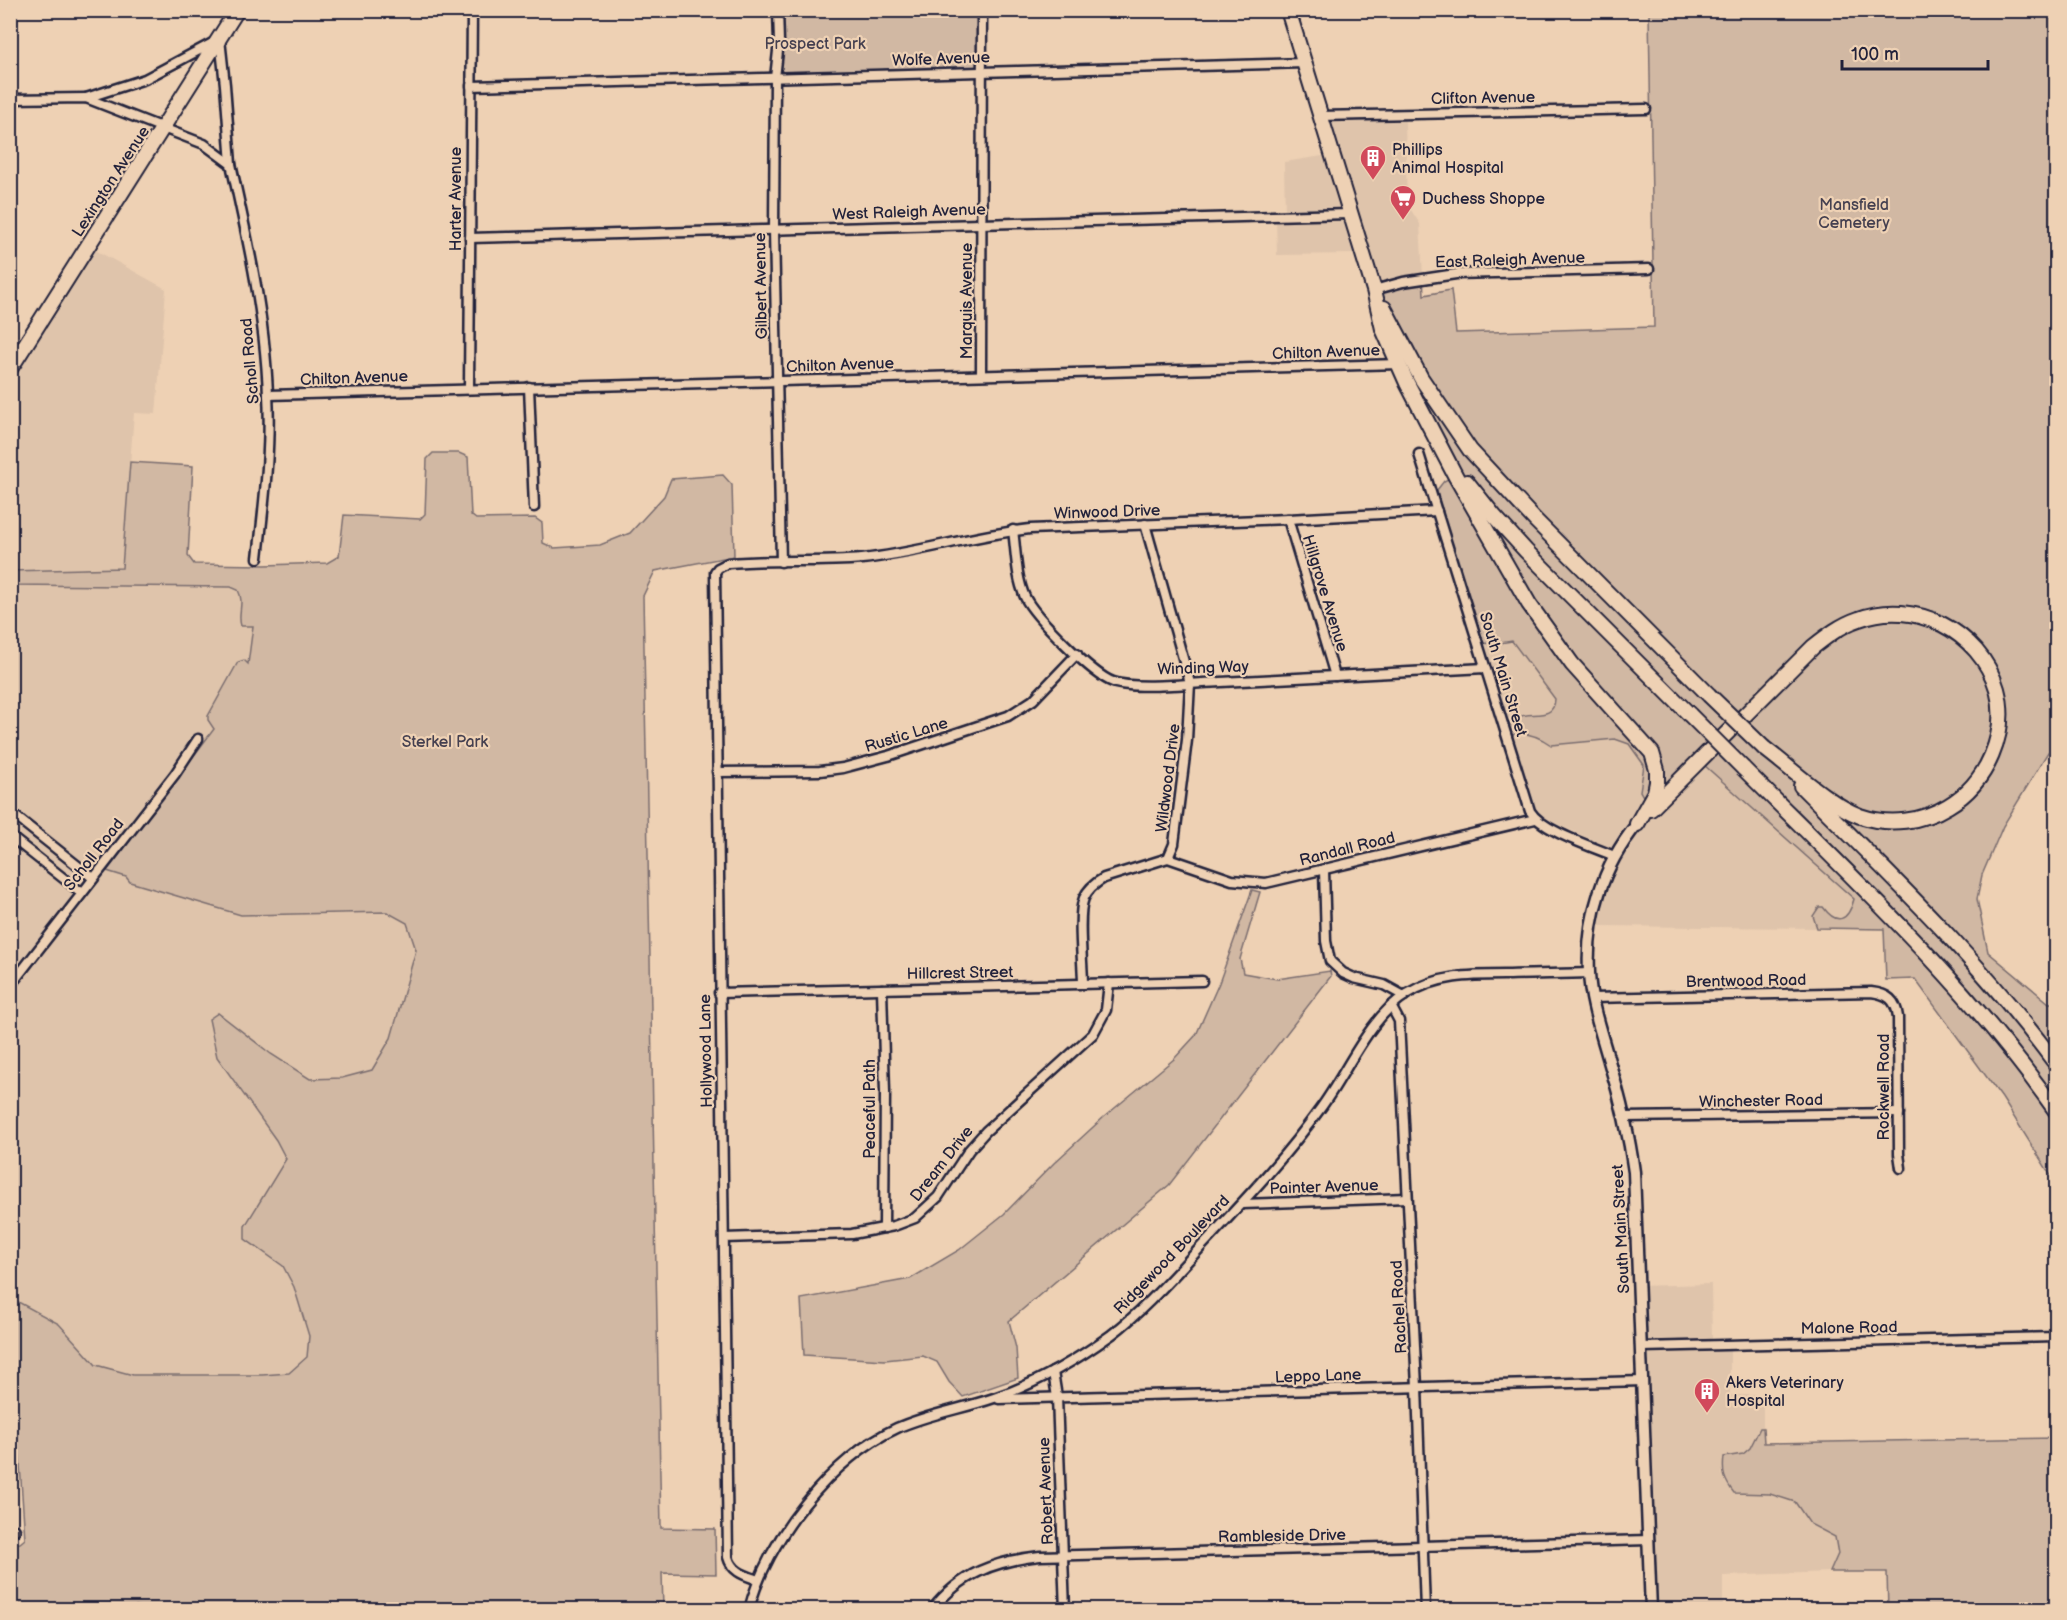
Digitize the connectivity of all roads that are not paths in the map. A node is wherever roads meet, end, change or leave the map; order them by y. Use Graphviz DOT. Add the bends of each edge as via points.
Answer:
graph roads {
  1 [pos="237,10"];
  2 [pos="472,10"];
  3 [pos="778,10"];
  4 [pos="982,10"];
  5 [pos="1288,10"];
  6 [pos="220,39"];
  7 [pos="1304,63"];
  8 [pos="981,72"];
  9 [pos="775,78"];
  10 [pos="471,86"];
  11 [pos="86,98"];
  12 [pos="10,99"];
  13 [pos="1646,109"];
  14 [pos="1320,116"];
  15 [pos="164,128"];
  16 [pos="231,164"];
  17 [pos="1349,214"];
  18 [pos="981,224"];
  19 [pos="774,230"];
  20 [pos="470,238"];
  21 [pos="1649,269"];
  22 [pos="1374,290"];
  23 [pos="1405,363"];
  24 [pos="10,369"];
  25 [pos="981,375"];
  26 [pos="777,380"];
  27 [pos="529,387"];
  28 [pos="469,388"];
  29 [pos="268,395"];
  30 [pos="1439,441"];
  31 [pos="1419,454"];
  32 [pos="534,507"];
  33 [pos="1437,511"];
  34 [pos="1288,519"];
  35 [pos="1145,524"];
  36 [pos="1013,530"];
  37 [pos="258,558"];
  38 [pos="781,562"];
  39 [pos="1077,654"];
  40 [pos="1485,668"];
  41 [pos="1335,676"];
  42 [pos="1190,683"];
  43 [pos="198,739"];
  44 [pos="1764,748"];
  45 [pos="717,772"];
  46 [pos="10,812"];
  47 [pos="1535,819"];
  48 [pos="1637,824"];
  49 [pos="10,836"];
  50 [pos="1614,856"];
  51 [pos="1168,858"];
  52 [pos="1324,870"];
  53 [pos="93,878"];
  54 [pos="82,893"];
  55 [pos="1589,973"];
  56 [pos="1202,981"];
  57 [pos="1109,983"];
  58 [pos="1083,984"];
  59 [pos="10,986"];
  60 [pos="882,989"];
  61 [pos="719,993"];
  62 [pos="1404,996"];
  63 [pos="1592,998"];
  64 [pos="1896,1005"];
  65 [pos="1391,1006"];
  66 [pos="2056,1064"];
  67 [pos="2056,1111"];
  68 [pos="1899,1113"];
  69 [pos="1624,1117"];
  70 [pos="1901,1168"];
  71 [pos="1407,1198"];
  72 [pos="1242,1204"];
  73 [pos="884,1228"];
  74 [pos="724,1238"];
  75 [pos="2056,1337"];
  76 [pos="1642,1347"];
  77 [pos="1053,1372"];
  78 [pos="1643,1381"];
  79 [pos="1417,1387"];
  80 [pos="1057,1397"];
  81 [pos="993,1399"];
  82 [pos="1650,1540"];
  83 [pos="1423,1547"];
  84 [pos="1063,1556"];
  85 [pos="758,1580"];
  86 [pos="749,1610"];
  87 [pos="932,1610"];
  88 [pos="1065,1610"];
  89 [pos="1425,1610"];
  90 [pos="1651,1610"];
  1 -- 6 [label="main road, Lexington Avenue"];
  2 -- 10 [label="street, Harter Avenue"];
  3 -- 9 [label="street, Gilbert Avenue"];
  4 -- 8 [label="street, Marquis Avenue"];
  5 -- 7 [label="main road"];
  6 -- 11 [label="street" via="145,79"];
  6 -- 15 [label="main road, Lexington Avenue"];
  6 -- 16 [label="street, Scholl Road"];
  7 -- 8 [label="street, Wolfe Avenue"];
  7 -- 14 [label="main road"];
  8 -- 9 [label="street, Wolfe Avenue"];
  8 -- 18 [label="street, Marquis Avenue"];
  9 -- 10 [label="street, Wolfe Avenue"];
  9 -- 19 [label="street, Gilbert Avenue"];
  10 -- 20 [label="street, Harter Avenue"];
  11 -- 12 [label="street"];
  11 -- 15 [label="street"];
  13 -- 14 [label="street, Clifton Avenue"];
  14 -- 17 [label="main road"];
  15 -- 16 [label="street" via="204,144"];
  15 -- 24 [label="main road, Lexington Avenue"];
  16 -- 29 [label="street, Scholl Road" via="259,300"];
  17 -- 18 [label="street, West Raleigh Avenue"];
  17 -- 22 [label="main road"];
  18 -- 19 [label="street, West Raleigh Avenue"];
  18 -- 25 [label="street, Marquis Avenue"];
  19 -- 20 [label="street, West Raleigh Avenue"];
  19 -- 26 [label="street, Gilbert Avenue"];
  20 -- 28 [label="street, Harter Avenue"];
  21 -- 22 [label="street, East Raleigh Avenue" via="1456,274"];
  22 -- 23 [label="main road" via="1383,329"];
  23 -- 25 [label="street, Chilton Avenue"];
  23 -- 30 [label="main road" via="1418,404"];
  23 -- 44 [label="main road, bridge" via="1482,463 1535,520"];
  25 -- 26 [label="street, Chilton Avenue"];
  26 -- 27 [label="street, Chilton Avenue"];
  26 -- 38 [label="street, Gilbert Avenue"];
  27 -- 28 [label="street, Chilton Avenue"];
  27 -- 32 [label="street"];
  28 -- 29 [label="street, Chilton Avenue"];
  29 -- 37 [label="street, Scholl Road" via="266,482"];
  30 -- 48 [label="main road" via="1463,491 1545,629 1589,685 1652,753 1658,770 1655,792"];
  30 -- 67 [label="main road, bridge" via="1511,535 1931,957 1999,1035"];
  31 -- 33 [label="street, South Main Street"];
  33 -- 34 [label="street, Winwood Drive"];
  33 -- 40 [label="street, South Main Street"];
  34 -- 35 [label="street, Winwood Drive"];
  34 -- 41 [label="street, Hillgrove Avenue"];
  35 -- 36 [label="street, Winwood Drive"];
  35 -- 42 [label="street, Wildwood Drive"];
  36 -- 38 [label="street, Winwood Drive" via="894,554"];
  36 -- 39 [label="street, Winding Way" via="1024,596 1039,617"];
  38 -- 45 [label="street, Hollywood Lane" via="728,563 715,572"];
  39 -- 42 [label="street, Winding Way" via="1113,682"];
  39 -- 45 [label="street, Rustic Lane" via="1021,709 971,729 843,768"];
  40 -- 41 [label="street, Winding Way"];
  40 -- 47 [label="street, South Main Street"];
  41 -- 42 [label="street, Winding Way"];
  42 -- 51 [label="street, Wildwood Drive" via="1174,844"];
  43 -- 53 [label="street, Scholl Road"];
  44 -- 48 [label="main road" via="1848,810 1882,821 1921,818 1951,805 1982,774 1999,733 1996,689 1974,649 1944,625 1910,613 1860,618 1813,647"];
  44 -- 66 [label="main road" via="1950,936"];
  45 -- 61 [label="street, Hollywood Lane"];
  46 -- 53 [label="street"];
  47 -- 50 [label="street"];
  47 -- 52 [label="street, Randall Road"];
  48 -- 50 [label="street, South Main Street"];
  49 -- 54 [label="street"];
  50 -- 55 [label="street, South Main Street" via="1593,914"];
  51 -- 52 [label="street, Randall Road" via="1243,882 1266,883"];
  51 -- 58 [label="street" via="1104,878 1085,896"];
  52 -- 62 [label="street" via="1330,961 1343,973 1384,985"];
  53 -- 54 [label="street, Scholl Road"];
  54 -- 59 [label="street, Scholl Road"];
  55 -- 62 [label="street, Ridgewood Boulevard" via="1451,977"];
  55 -- 63 [label="street, South Main Street"];
  56 -- 57 [label="street, Hillcrest Street"];
  57 -- 58 [label="street, Hillcrest Street"];
  57 -- 73 [label="street, Dream Drive" via="1106,1010 1088,1040 986,1131 933,1203 915,1218"];
  58 -- 60 [label="street, Hillcrest Street"];
  60 -- 61 [label="street, Hillcrest Street"];
  60 -- 73 [label="street, Peaceful Path"];
  61 -- 74 [label="street, Hollywood Lane"];
  62 -- 65 [label="street, Ridgewood Boulevard"];
  63 -- 64 [label="street, Brentwood Road" via="1871,992 1888,996"];
  63 -- 69 [label="street, South Main Street"];
  64 -- 68 [label="street, Rockwell Road"];
  65 -- 71 [label="street, Rachel Road" via="1399,1021"];
  65 -- 72 [label="street, Ridgewood Boulevard" via="1322,1107"];
  68 -- 69 [label="street, Winchester Road"];
  68 -- 70 [label="street, Rockwell Road"];
  69 -- 76 [label="street, South Main Street" via="1635,1189"];
  71 -- 72 [label="street, Painter Avenue"];
  71 -- 79 [label="street, Rachel Road"];
  72 -- 77 [label="street, Ridgewood Boulevard" via="1130,1320"];
  73 -- 74 [label="street, Dream Drive" via="852,1234"];
  74 -- 85 [label="street, Hollywood Lane" via="728,1557 735,1571"];
  75 -- 76 [label="street, Malone Road"];
  76 -- 78 [label="street, South Main Street"];
  77 -- 80 [label="street, Robert Avenue"];
  77 -- 81 [label="street, Ridgewood Boulevard"];
  78 -- 79 [label="street, Leppo Lane"];
  78 -- 82 [label="street, South Main Street"];
  79 -- 80 [label="street, Leppo Lane"];
  79 -- 83 [label="street, Rachel Road"];
  80 -- 81 [label="street, Leppo Lane"];
  80 -- 84 [label="street, Robert Avenue"];
  81 -- 85 [label="street, Ridgewood Boulevard" via="911,1422 865,1448 805,1504"];
  82 -- 83 [label="street, Rambleside Drive"];
  82 -- 90 [label="street, South Main Street"];
  83 -- 84 [label="street, Rambleside Drive"];
  83 -- 89 [label="street, Rachel Road"];
  84 -- 87 [label="street, Rambleside Drive" via="1011,1559 985,1567 961,1582"];
  84 -- 88 [label="street, Robert Avenue"];
  85 -- 86 [label="street, Ridgewood Boulevard"];
}
